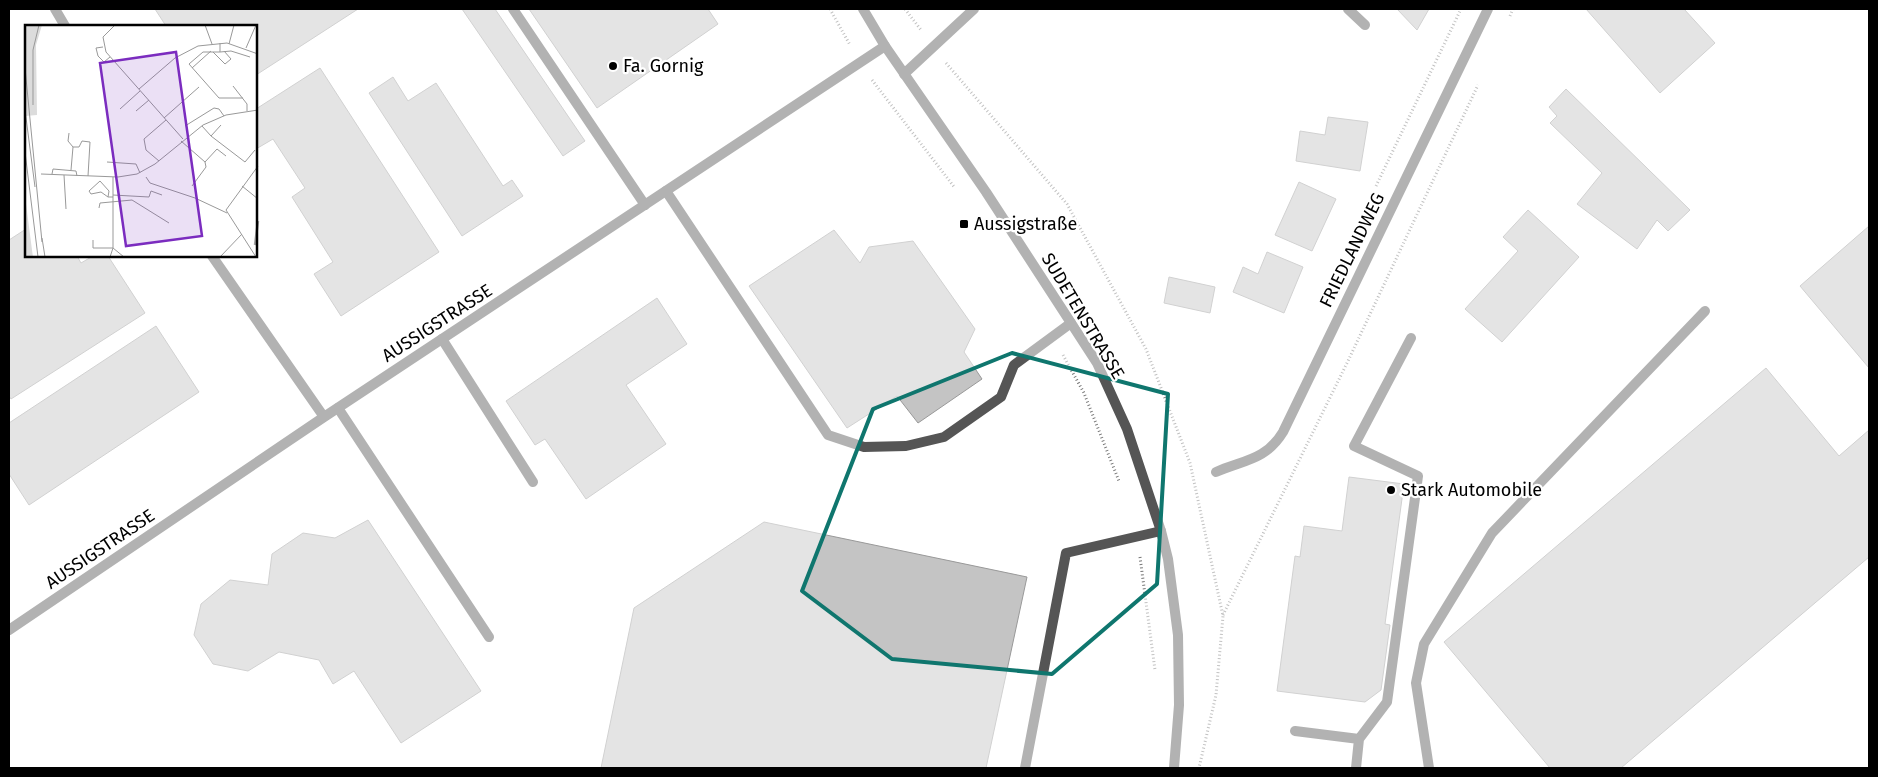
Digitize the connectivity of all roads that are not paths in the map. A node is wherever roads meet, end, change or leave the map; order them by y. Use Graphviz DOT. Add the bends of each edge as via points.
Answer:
graph roads {
  1 [pos="56,9"];
  2 [pos="513,9"];
  3 [pos="863,9"];
  4 [pos="974,9"];
  5 [pos="1348,9"];
  6 [pos="1488,9"];
  7 [pos="64,25"];
  8 [pos="1365,25"];
  9 [pos="885,46"];
  10 [pos="904,74"];
  11 [pos="666,191"];
  12 [pos="645,205"];
  13 [pos="213,258"];
  14 [pos="1705,311"];
  15 [pos="1071,323"];
  16 [pos="1411,338"];
  17 [pos="442,339"];
  18 [pos="338,408"];
  19 [pos="324,417"];
  20 [pos="1216,472"];
  21 [pos="533,482"];
  22 [pos="1161,531"];
  23 [pos="9,630"];
  24 [pos="489,637"];
  25 [pos="1295,731"];
  26 [pos="1360,739"];
  27 [pos="1025,768"];
  28 [pos="1174,768"];
  29 [pos="1356,768"];
  30 [pos="1429,768"];
  1 -- 7 [label="street"];
  2 -- 12 [label="street"];
  3 -- 9 [label="street, SUDETENSTRASSE"];
  4 -- 10 [label="street"];
  5 -- 8 [label="street"];
  6 -- 20 [label="street, FRIEDLANDWEG" via="1283,432 1265,453"];
  9 -- 10 [label="street, SUDETENSTRASSE"];
  9 -- 11 [label="street, AUSSIGSTRASSE"];
  10 -- 15 [label="street, SUDETENSTRASSE"];
  11 -- 12 [label="street, AUSSIGSTRASSE"];
  11 -- 15 [label="street" via="828,435 864,446 906,446 944,437 1000,397 1014,365"];
  12 -- 17 [label="street, AUSSIGSTRASSE"];
  13 -- 19 [label="street"];
  14 -- 30 [label="street" via="1492,533 1424,644 1416,683"];
  15 -- 22 [label="street, SUDETENSTRASSE" via="1097,363 1127,429"];
  16 -- 26 [label="street" via="1354,446 1418,476 1387,702"];
  17 -- 18 [label="street, AUSSIGSTRASSE"];
  17 -- 21 [label="street"];
  18 -- 19 [label="street, AUSSIGSTRASSE"];
  18 -- 24 [label="street"];
  19 -- 23 [label="street, AUSSIGSTRASSE"];
  22 -- 27 [label="street" via="1066,553"];
  22 -- 28 [label="street, SUDETENSTRASSE" via="1178,635 1179,705"];
  25 -- 26 [label="street"];
  26 -- 29 [label="street"];
}
